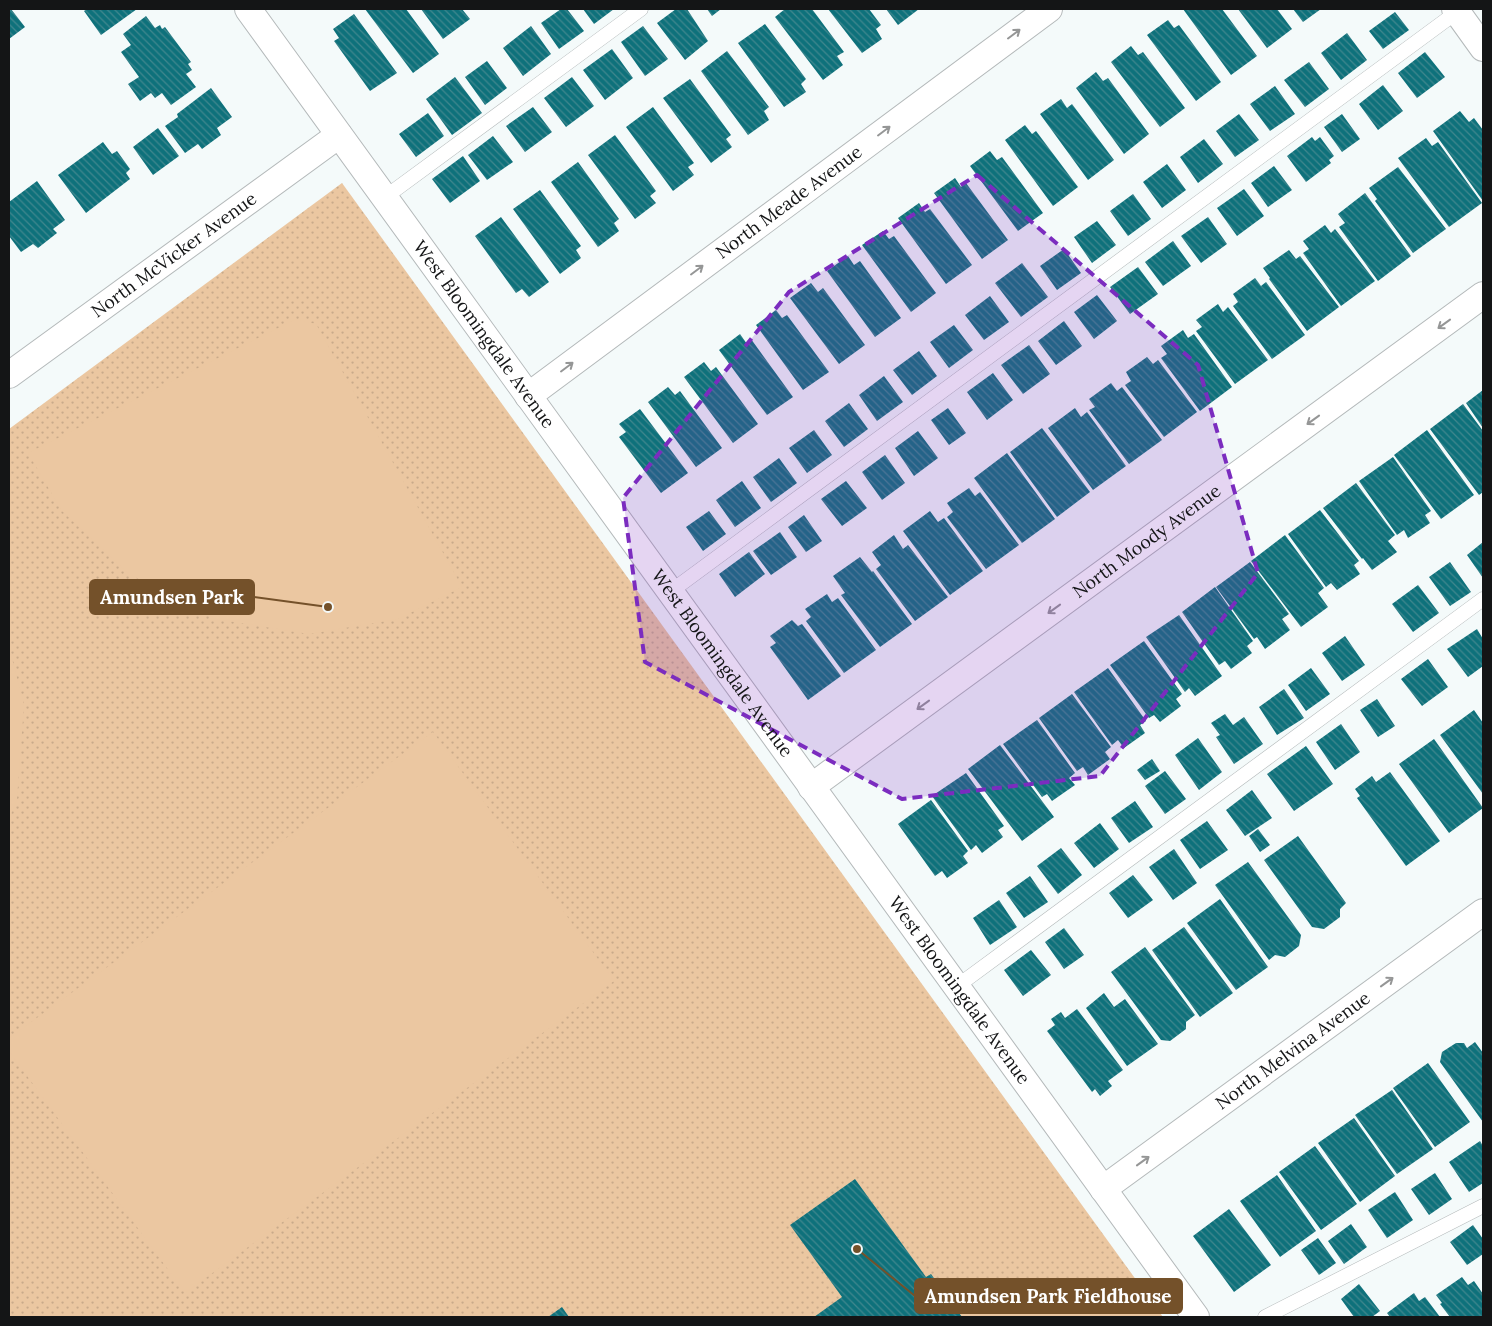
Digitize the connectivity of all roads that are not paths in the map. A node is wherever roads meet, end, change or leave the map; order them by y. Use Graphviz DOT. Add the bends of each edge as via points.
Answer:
graph roads {
  1 [pos="248,9"];
  2 [pos="641,9"];
  3 [pos="1049,9"];
  4 [pos="1458,10"];
  5 [pos="1483,48"];
  6 [pos="339,135"];
  7 [pos="384,198"];
  8 [pos="1483,295"];
  9 [pos="9,376"];
  10 [pos="528,396"];
  11 [pos="670,592"];
  12 [pos="1483,599"];
  13 [pos="812,787"];
  14 [pos="1483,912"];
  15 [pos="956,987"];
  16 [pos="1103,1189"];
  17 [pos="1483,1206"];
  18 [pos="1196,1317"];
  19 [pos="1265,1317"];
  1 -- 6 [label="street, West Bloomingdale Avenue"];
  2 -- 7 [label="lane"];
  10 -- 3 [label="street, North Meade Avenue, one-way"];
  4 -- 5 [label="street"];
  4 -- 11 [label="lane"];
  6 -- 7 [label="street, West Bloomingdale Avenue"];
  6 -- 9 [label="street, North McVicker Avenue"];
  7 -- 10 [label="street, West Bloomingdale Avenue"];
  8 -- 13 [label="street, North Moody Avenue, one-way"];
  10 -- 11 [label="street, West Bloomingdale Avenue"];
  11 -- 13 [label="street, West Bloomingdale Avenue"];
  12 -- 15 [label="lane"];
  13 -- 15 [label="street, West Bloomingdale Avenue"];
  16 -- 14 [label="street, North Melvina Avenue, one-way"];
  15 -- 16 [label="street, West Bloomingdale Avenue"];
  16 -- 18 [label="street, West Bloomingdale Avenue"];
  17 -- 19 [label="lane"];
}
